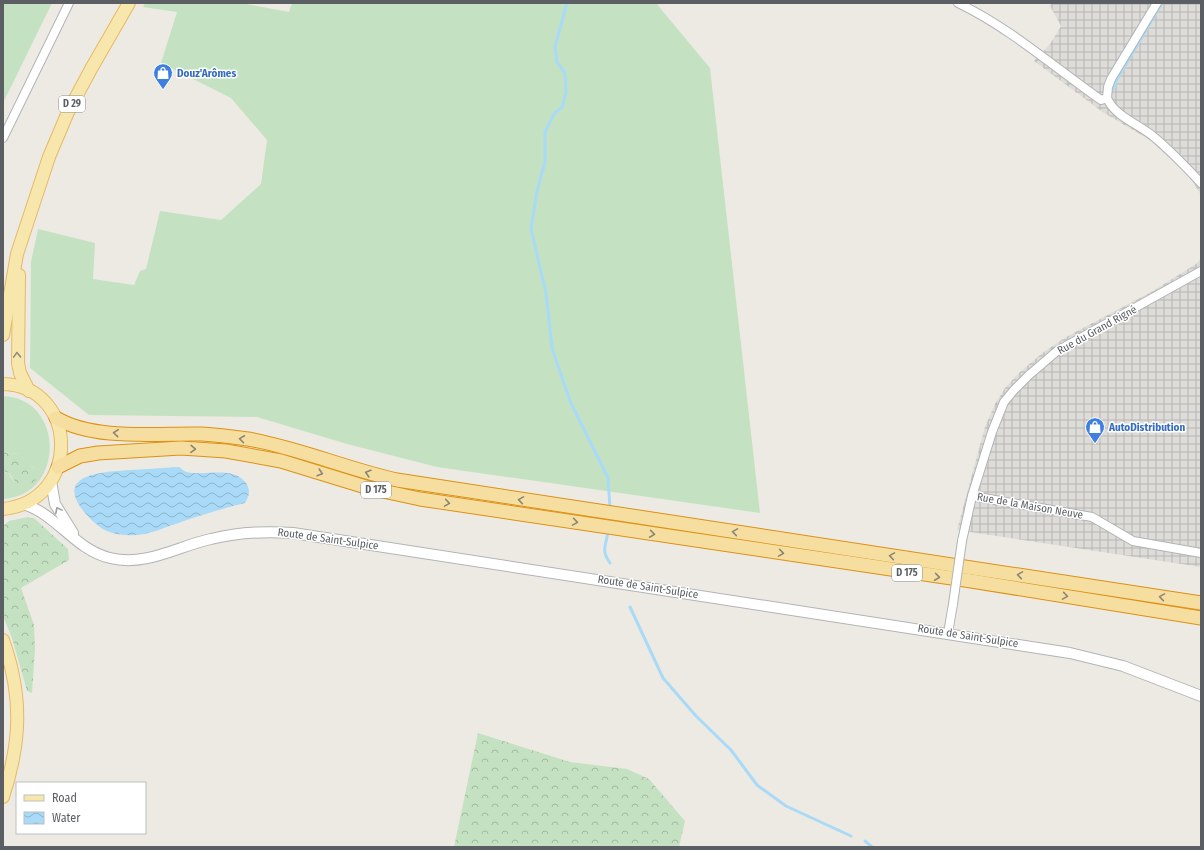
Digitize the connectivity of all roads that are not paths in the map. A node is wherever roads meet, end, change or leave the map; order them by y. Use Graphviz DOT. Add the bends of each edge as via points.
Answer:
graph roads {
  1 [pos="69,3"];
  2 [pos="130,3"];
  3 [pos="958,3"];
  4 [pos="1157,3"];
  5 [pos="1106,98"];
  6 [pos="3,138"];
  7 [pos="1201,182"];
  8 [pos="30,213"];
  9 [pos="1201,271"];
  10 [pos="3,335"];
  11 [pos="3,384"];
  12 [pos="29,391"];
  13 [pos="56,418"];
  14 [pos="58,467"];
  15 [pos="51,481"];
  16 [pos="972,496"];
  17 [pos="23,504"];
  18 [pos="3,509"];
  19 [pos="92,551"];
  20 [pos="1201,553"];
  21 [pos="1201,603"];
  22 [pos="1201,618"];
  23 [pos="948,633"];
  24 [pos="3,640"];
  25 [pos="1201,696"];
  26 [pos="3,798"];
  1 -- 6 [label="street"];
  2 -- 8 [label="main road, D 29" via="68,112 48,157"];
  3 -- 5 [label="street" via="977,12 1101,100"];
  4 -- 5 [label="street" via="1112,79"];
  5 -- 7 [label="street" via="1109,105 1154,136"];
  8 -- 10 [label="main road, D 29" via="17,254"];
  12 -- 8 [label="main road, D 29, one-way" via="20,373 17,353 19,276"];
  9 -- 16 [label="street, Rue du Grand Rigné" via="1068,345 1028,375 1004,402 996,418"];
  11 -- 12 [label="main road" via="19,386"];
  12 -- 13 [label="main road" via="44,403"];
  13 -- 14 [label="main road" via="62,443"];
  21 -- 13 [label="highway, D 175, one-way" via="397,480 285,447 249,440 204,434 100,431 72,426"];
  14 -- 15 [label="main road"];
  14 -- 22 [label="highway, D 175, one-way" via="80,456 98,452 181,448 226,450 280,461 394,494"];
  15 -- 17 [label="main road" via="39,495"];
  19 -- 15 [label="street, Route de Saint-Sulpice, one-way" via="62,518 55,504"];
  16 -- 20 [label="street, Rue de la Maison Neuve" via="1092,517 1133,541"];
  16 -- 23 [label="street, Rue du Grand Rigné, bridge" via="962,540"];
  17 -- 18 [label="main road"];
  17 -- 19 [label="street, Route de Saint-Sulpice" via="43,512"];
  19 -- 23 [label="street, Route de Saint-Sulpice" via="110,558 130,560 159,556 210,539 238,533 293,533"];
  23 -- 25 [label="street, Route de Saint-Sulpice" via="1070,653 1123,666"];
  24 -- 26 [label="main road" via="13,674 18,710 16,747"];
}
